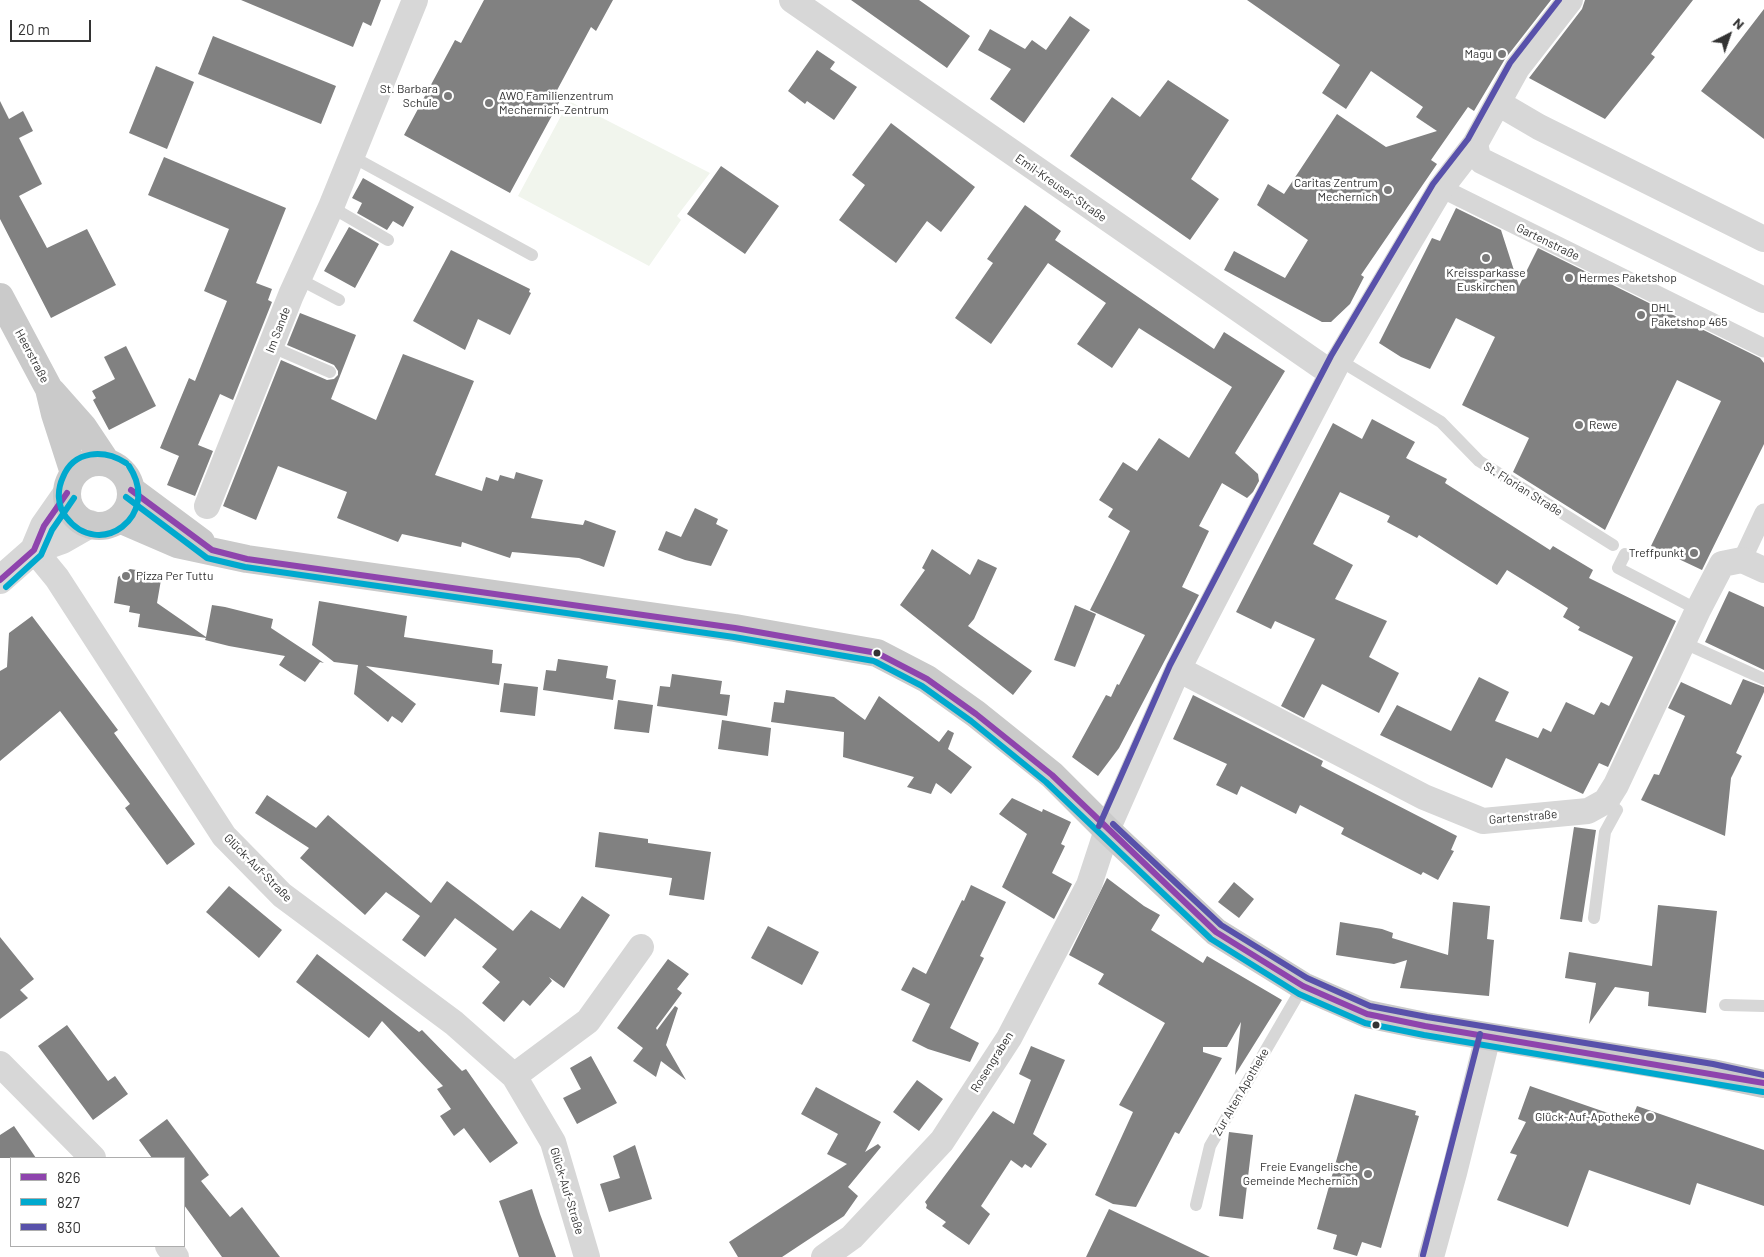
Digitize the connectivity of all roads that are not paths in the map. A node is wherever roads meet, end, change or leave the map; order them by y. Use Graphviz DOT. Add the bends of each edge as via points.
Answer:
graph roads {
  1 [pos="415,0"];
  2 [pos="792,0"];
  3 [pos="1569,0"];
  4 [pos="1498,103"];
  5 [pos="1475,144"];
  6 [pos="352,156"];
  7 [pos="1441,188"];
  8 [pos="331,207"];
  9 [pos="388,240"];
  10 [pos="1764,240"];
  11 [pos="532,255"];
  12 [pos="299,279"];
  13 [pos="0,297"];
  14 [pos="339,300"];
  15 [pos="1764,300"];
  16 [pos="272,346"];
  17 [pos="1764,348"];
  18 [pos="1335,367"];
  19 [pos="330,372"];
  20 [pos="49,389"];
  21 [pos="107,463"];
  22 [pos="71,483"];
  23 [pos="131,490"];
  24 [pos="207,506"];
  25 [pos="1764,512"];
  26 [pos="119,519"];
  27 [pos="90,524"];
  28 [pos="1613,545"];
  29 [pos="34,550"];
  30 [pos="212,550"];
  31 [pos="1625,554"];
  32 [pos="1743,565"];
  33 [pos="0,580"];
  34 [pos="1698,610"];
  35 [pos="1682,642"];
  36 [pos="1178,669"];
  37 [pos="1764,679"];
  38 [pos="1606,801"];
  39 [pos="1107,830"];
  40 [pos="1594,918"];
  41 [pos="642,947"];
  42 [pos="1302,986"];
  43 [pos="1725,1005"];
  44 [pos="1764,1006"];
  45 [pos="1488,1036"];
  46 [pos="0,1064"];
  47 [pos="514,1076"];
  48 [pos="1763,1083"];
  49 [pos="92,1157"];
  50 [pos="1196,1205"];
  51 [pos="587,1257"];
  52 [pos="824,1257"];
  53 [pos="1431,1257"];
  1 -- 6 [label="street, Im Sande"];
  2 -- 18 [label="street, Emil-Kreuser-Straße"];
  3 -- 4 [label="street, Rosengraben" via="1518,68"];
  4 -- 5 [label="street, Rosengraben"];
  4 -- 10 [label="street" via="1548,132"];
  5 -- 7 [label="street, Rosengraben"];
  5 -- 15 [label="street" via="1478,157 1491,166"];
  6 -- 8 [label="street, Im Sande"];
  6 -- 11 [label="lane"];
  7 -- 17 [label="street, Gartenstraße"];
  7 -- 18 [label="street, Rosengraben"];
  8 -- 9 [label="lane"];
  8 -- 12 [label="street, Im Sande"];
  12 -- 14 [label="lane"];
  12 -- 16 [label="street, Im Sande"];
  13 -- 20 [label="main road, Heerstraße"];
  16 -- 19 [label="lane"];
  16 -- 24 [label="street, Im Sande"];
  18 -- 28 [label="lane, St. Florian Straße" via="1441,422 1478,461"];
  18 -- 36 [label="street, Rosengraben"];
  20 -- 21 [label="main road, Heerstraße" via="69,408"];
  20 -- 22 [label="main road, Heerstraße"];
  21 -- 22 [label="main road" via="92,462"];
  21 -- 23 [label="main road" via="122,471"];
  22 -- 27 [label="main road" via="68,503 80,520"];
  22 -- 29 [label="street" via="44,526"];
  23 -- 26 [label="main road" via="126,510"];
  23 -- 30 [label="main road"];
  25 -- 32 [label="street"];
  26 -- 27 [label="main road" via="100,526"];
  26 -- 30 [label="main road" via="177,544"];
  27 -- 29 [label="street" via="62,540"];
  29 -- 33 [label="street"];
  29 -- 47 [label="street, Glück-Auf-Straße" via="56,578 224,836 282,895 454,1023"];
  30 -- 39 [label="main road" via="247,559 735,628 877,653 927,679 976,714 1052,775"];
  31 -- 34 [label="lane" via="1618,568"];
  32 -- 34 [label="street"];
  34 -- 35 [label="street"];
  35 -- 37 [label="lane"];
  35 -- 38 [label="street"];
  36 -- 38 [label="street, Gartenstraße" via="1424,797 1483,821 1588,811"];
  36 -- 39 [label="street, Rosengraben"];
  38 -- 40 [label="lane" via="1617,810 1605,832"];
  39 -- 42 [label="main road" via="1216,932"];
  39 -- 52 [label="street, Rosengraben" via="1089,885 1009,1038 942,1141 852,1237"];
  41 -- 47 [label="street" via="588,1021"];
  42 -- 45 [label="main road" via="1367,1014"];
  42 -- 50 [label="lane, Zur Alten Apotheke" via="1210,1146"];
  43 -- 44 [label="lane"];
  45 -- 48 [label="main road"];
  45 -- 53 [label="street"];
  46 -- 49 [label="street"];
  47 -- 51 [label="street, Glück-Auf-Straße" via="553,1142"];
}
